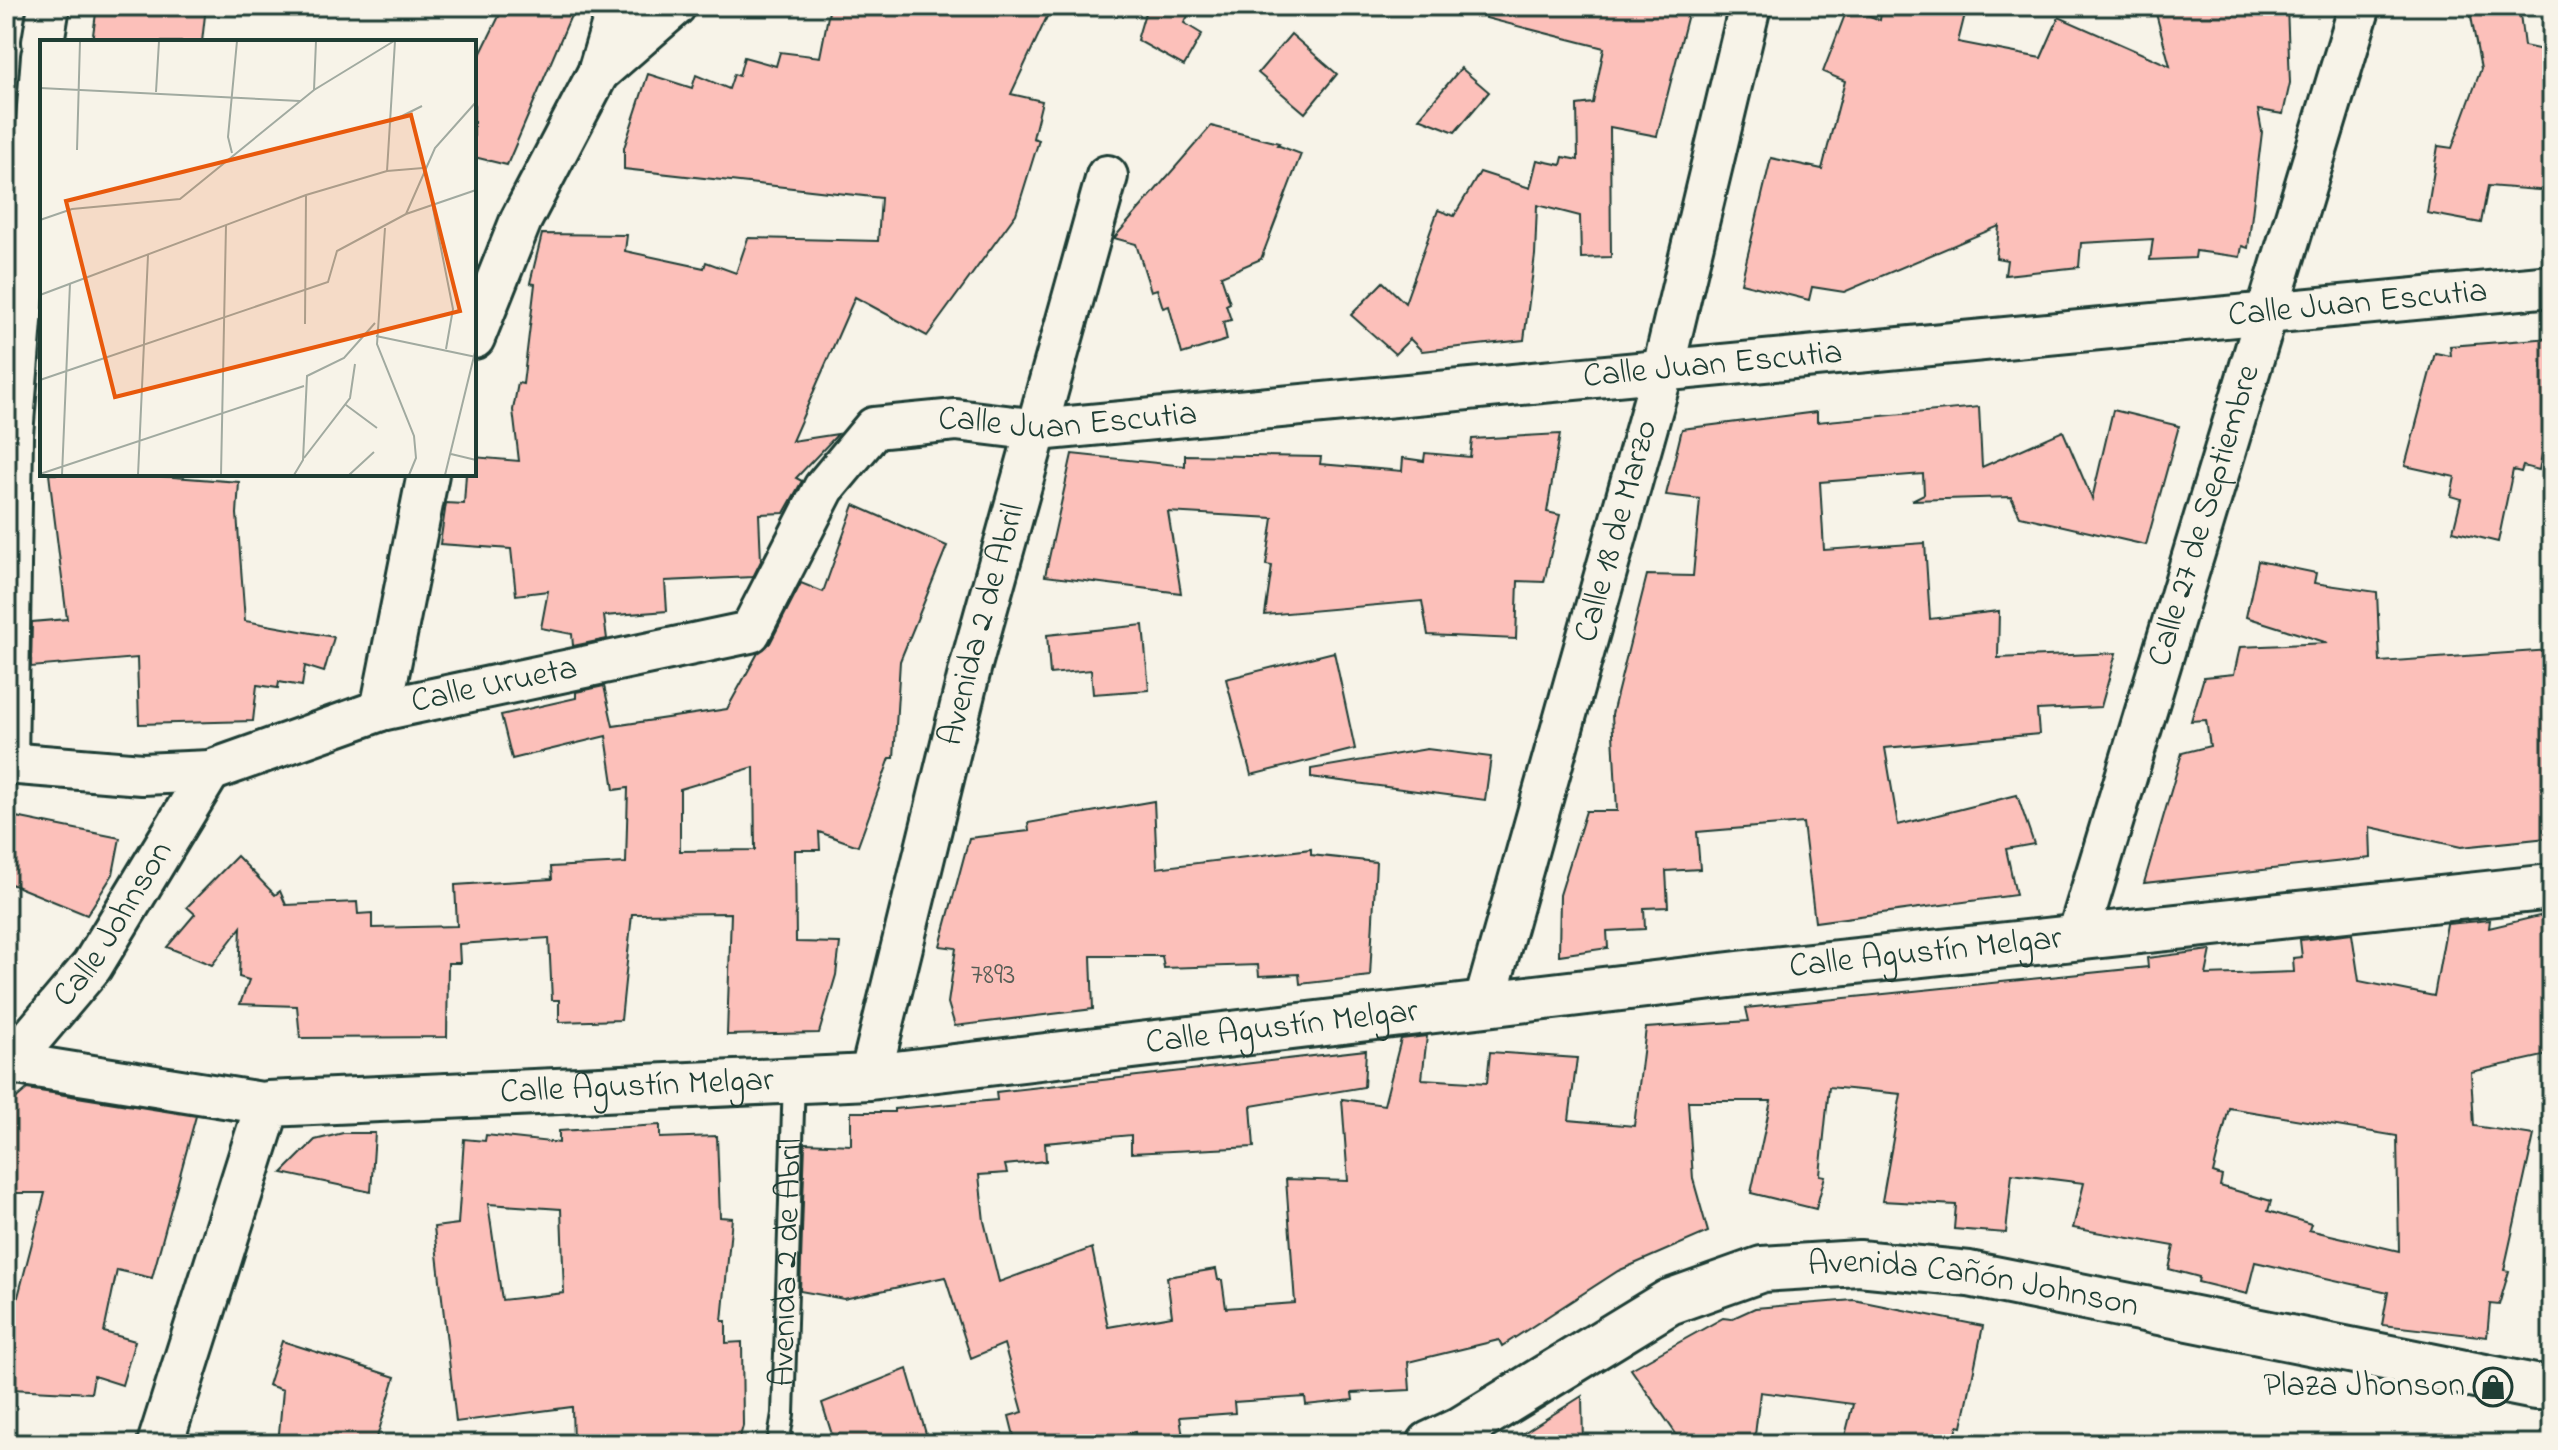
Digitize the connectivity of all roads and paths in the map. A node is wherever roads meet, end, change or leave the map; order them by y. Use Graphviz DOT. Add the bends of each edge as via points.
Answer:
graph roads {
  1 [pos="49,6"];
  2 [pos="618,6"];
  3 [pos="675,6"];
  4 [pos="1750,6"];
  5 [pos="2360,6"];
  6 [pos="43,40"];
  7 [pos="598,73"];
  8 [pos="40,81"];
  9 [pos="1107,176"];
  10 [pos="2552,286"];
  11 [pos="2270,312"];
  12 [pos="476,333"];
  13 [pos="1662,373"];
  14 [pos="874,428"];
  15 [pos="1038,430"];
  16 [pos="428,476"];
  17 [pos="381,710"];
  18 [pos="6,763"];
  19 [pos="210,771"];
  20 [pos="2552,887"];
  21 [pos="2078,935"];
  22 [pos="1484,1005"];
  23 [pos="8,1065"];
  24 [pos="870,1077"];
  25 [pos="794,1080"];
  26 [pos="268,1104"];
  27 [pos="2552,1387"];
  28 [pos="160,1444"];
  29 [pos="778,1444"];
  30 [pos="1430,1444"];
  1 -- 6 [label="street"];
  2 -- 7 [label="street"];
  3 -- 7 [label="street"];
  4 -- 13 [label="street, Calle 18 de Marzo"];
  5 -- 11 [label="street, Calle 27 de Septiembre"];
  7 -- 12 [label="street" via="521,220"];
  8 -- 18 [label="street" via="12,435"];
  9 -- 15 [label="street, Avenida 2 de Abril"];
  10 -- 11 [label="street, Calle Juan Escutia"];
  11 -- 13 [label="street, Calle Juan Escutia"];
  11 -- 21 [label="street, Calle 27 de Septiembre"];
  13 -- 15 [label="street, Calle Juan Escutia"];
  13 -- 22 [label="street, Calle 18 de Marzo"];
  14 -- 15 [label="street, Calle Juan Escutia" via="956,420"];
  14 -- 17 [label="street, Calle Urueta" via="824,488 750,632"];
  15 -- 24 [label="street, Avenida 2 de Abril" via="971,665"];
  16 -- 17 [label="street"];
  17 -- 19 [label="street, Calle Urueta"];
  18 -- 19 [label="street, Calle Urueta" via="142,774"];
  19 -- 23 [label="street, Calle Johnson" via="92,966"];
  20 -- 21 [label="street, Calle Agustín Melgar"];
  21 -- 22 [label="street, Calle Agustín Melgar"];
  22 -- 24 [label="street, Calle Agustín Melgar"];
  23 -- 26 [label="street, Calle Agustín Melgar"];
  24 -- 25 [label="street, Calle Agustín Melgar"];
  25 -- 26 [label="street, Calle Agustín Melgar"];
  25 -- 29 [label="lane, Avenida 2 de Abril"];
  26 -- 28 [label="street"];
  27 -- 30 [label="street, Avenida Cañón Johnson" via="1969,1274 1859,1263 1762,1269 1669,1302"];
}
